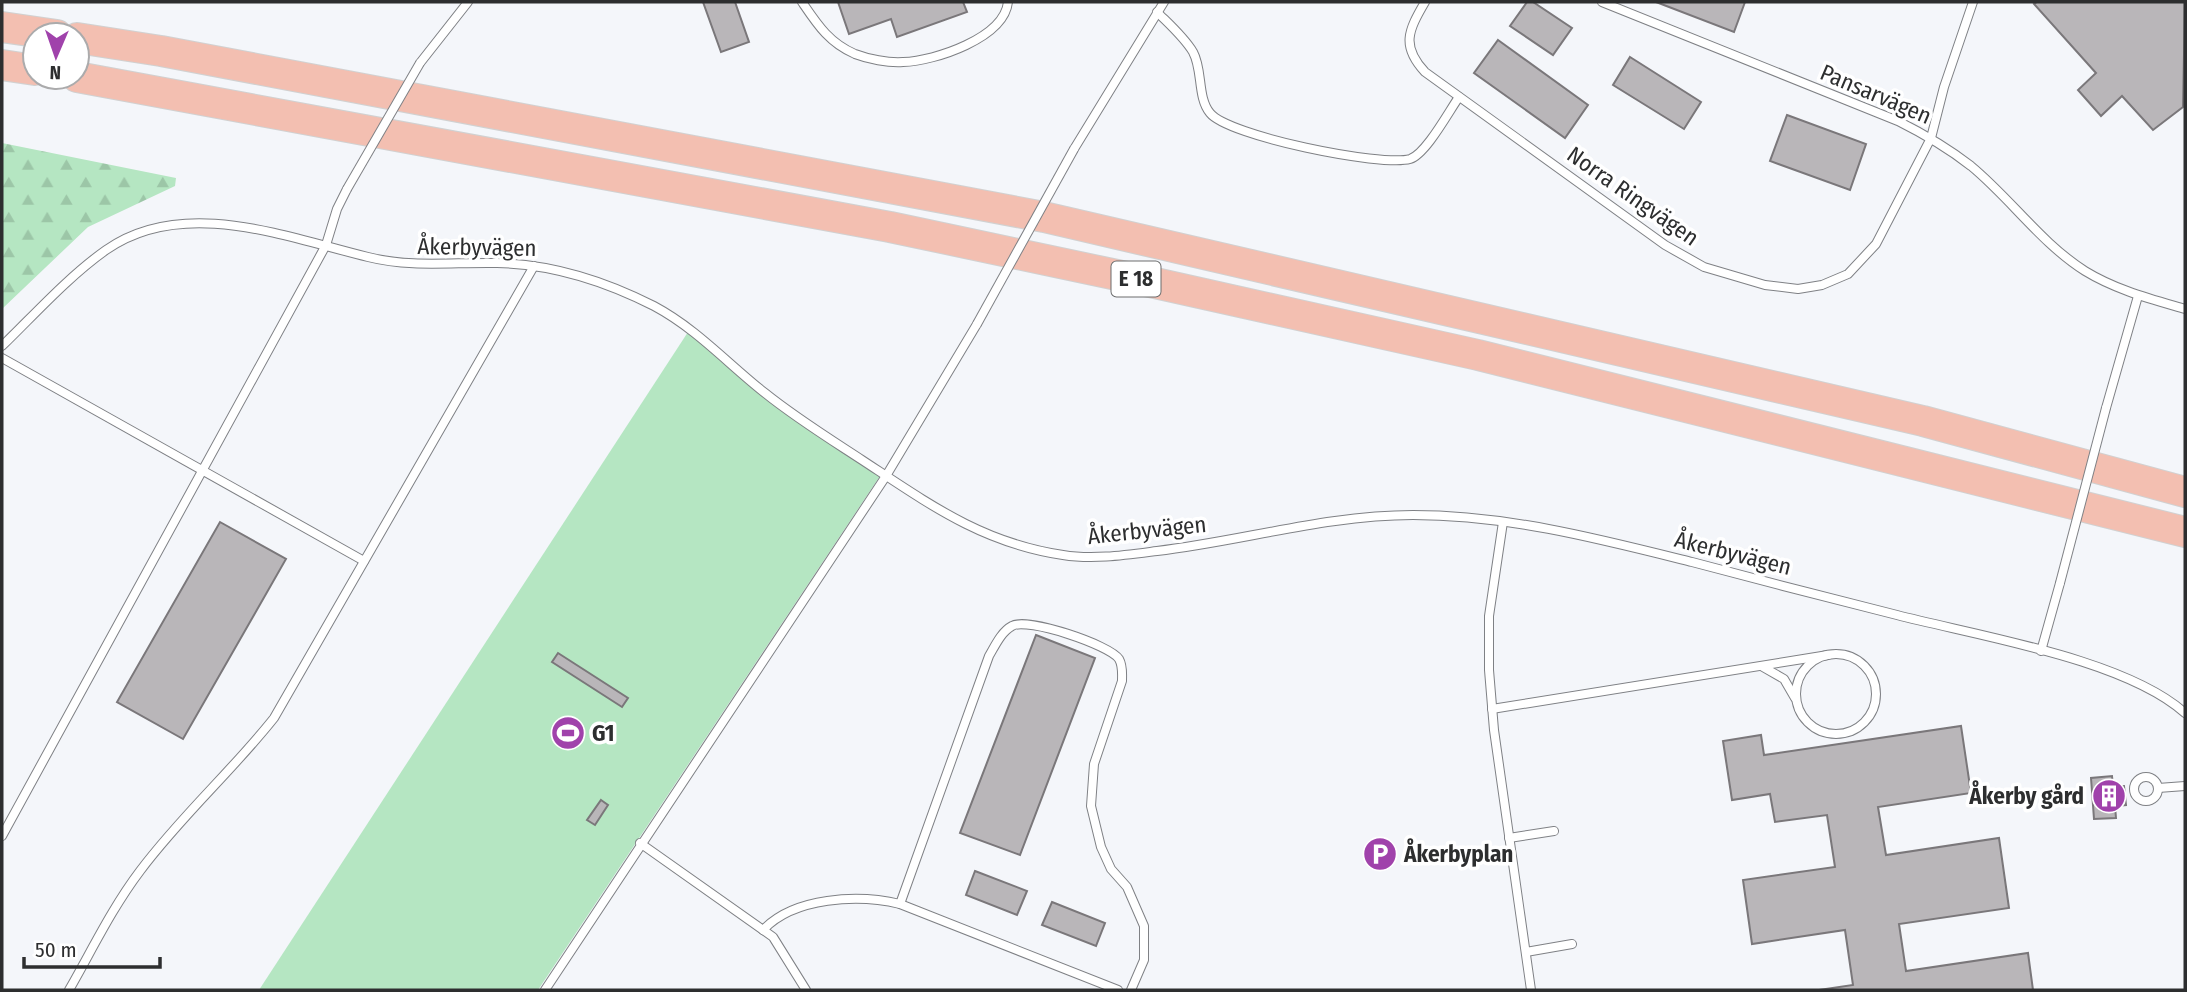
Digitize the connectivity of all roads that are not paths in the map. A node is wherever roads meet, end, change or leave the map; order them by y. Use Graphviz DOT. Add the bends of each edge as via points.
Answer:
graph roads {
  1 [pos="468,2"];
  2 [pos="802,2"];
  3 [pos="1009,2"];
  4 [pos="1164,2"];
  5 [pos="1424,2"];
  6 [pos="1602,2"];
  7 [pos="1973,2"];
  8 [pos="1157,12"];
  9 [pos="2,27"];
  10 [pos="21,30"];
  11 [pos="91,40"];
  12 [pos="2,65"];
  13 [pos="21,68"];
  14 [pos="91,80"];
  15 [pos="1460,97"];
  16 [pos="1931,138"];
  17 [pos="326,245"];
  18 [pos="534,266"];
  19 [pos="2138,296"];
  20 [pos="2185,309"];
  21 [pos="2,346"];
  22 [pos="2,358"];
  23 [pos="201,470"];
  24 [pos="886,476"];
  25 [pos="2185,492"];
  26 [pos="1503,522"];
  27 [pos="2185,531"];
  28 [pos="364,561"];
  29 [pos="2041,651"];
  30 [pos="1828,654"];
  31 [pos="1760,666"];
  32 [pos="1796,701"];
  33 [pos="1492,709"];
  34 [pos="2185,713"];
  35 [pos="2185,786"];
  36 [pos="2158,788"];
  37 [pos="1554,831"];
  38 [pos="2,836"];
  39 [pos="1509,838"];
  40 [pos="640,843"];
  41 [pos="900,904"];
  42 [pos="763,930"];
  43 [pos="1573,944"];
  44 [pos="1525,952"];
  45 [pos="69,990"];
  46 [pos="545,990"];
  47 [pos="806,990"];
  48 [pos="1118,990"];
  49 [pos="1132,990"];
  50 [pos="1531,990"];
  1 -- 17 [label="lane, bridge" via="420,63 347,189"];
  2 -- 3 [label="lane" via="820,31 838,45 856,55 902,62 971,43 995,29 1007,14"];
  4 -- 8 [label="lane"];
  5 -- 15 [label="lane, Norra Ringvägen" via="1408,44 1411,52 1425,72"];
  6 -- 16 [label="lane, Pansarvägen"];
  7 -- 16 [label="lane, Norra Ringvägen"];
  8 -- 15 [label="lane" via="1193,52 1210,113 1226,126 1252,135 1368,160 1412,158"];
  8 -- 24 [label="lane, bridge"];
  9 -- 10 [label="highway"];
  11 -- 25 [label="highway, E 18" via="1044,217 1923,421"];
  12 -- 13 [label="highway"];
  14 -- 27 [label="highway, E 18" via="877,224 1129,278 1505,361"];
  15 -- 16 [label="lane, Norra Ringvägen" via="1665,246 1730,276 1798,289 1848,274 1866,258"];
  16 -- 19 [label="lane, Pansarvägen" via="1973,167 2057,250 2086,272"];
  17 -- 18 [label="lane, Åkerbyvägen" via="410,265 494,262"];
  17 -- 21 [label="lane, Åkerbyvägen" via="226,224 187,222 151,229 108,248"];
  17 -- 23 [label="lane"];
  18 -- 24 [label="lane, Åkerbyvägen" via="584,276 683,323 763,392"];
  18 -- 28 [label="lane"];
  19 -- 20 [label="lane, Pansarvägen"];
  19 -- 29 [label="lane, bridge"];
  22 -- 23 [label="lane"];
  23 -- 28 [label="lane"];
  23 -- 38 [label="lane"];
  24 -- 26 [label="lane, Åkerbyvägen" via="963,526 1015,545 1068,556 1170,550 1302,526 1407,515"];
  24 -- 40 [label="lane"];
  26 -- 29 [label="lane, Åkerbyvägen" via="1644,550"];
  26 -- 33 [label="lane" via="1489,616"];
  28 -- 45 [label="lane" via="274,718 140,871 109,916"];
  29 -- 34 [label="lane, Åkerbyvägen" via="2140,684 2167,697"];
  30 -- 31 [label="lane"];
  30 -- 32 [label="lane" via="1806,667 1797,682"];
  30 -- 32 [label="lane" via="1860,662 1872,676 1875,704 1866,720 1852,730 1824,732 1803,717"];
  31 -- 32 [label="lane" via="1784,678"];
  31 -- 33 [label="lane"];
  33 -- 39 [label="lane"];
  35 -- 36 [label="lane"];
  37 -- 39 [label="lane"];
  39 -- 44 [label="lane"];
  40 -- 42 [label="lane"];
  40 -- 46 [label="lane"];
  41 -- 42 [label="lane" via="875,898 799,908"];
  41 -- 48 [label="lane"];
  41 -- 49 [label="lane" via="989,656 1012,626 1037,624 1112,652 1123,669 1094,764 1091,806 1106,858 1138,906 1144,926 1144,960"];
  42 -- 47 [label="lane" via="787,956"];
  43 -- 44 [label="lane"];
  44 -- 50 [label="lane"];
}
